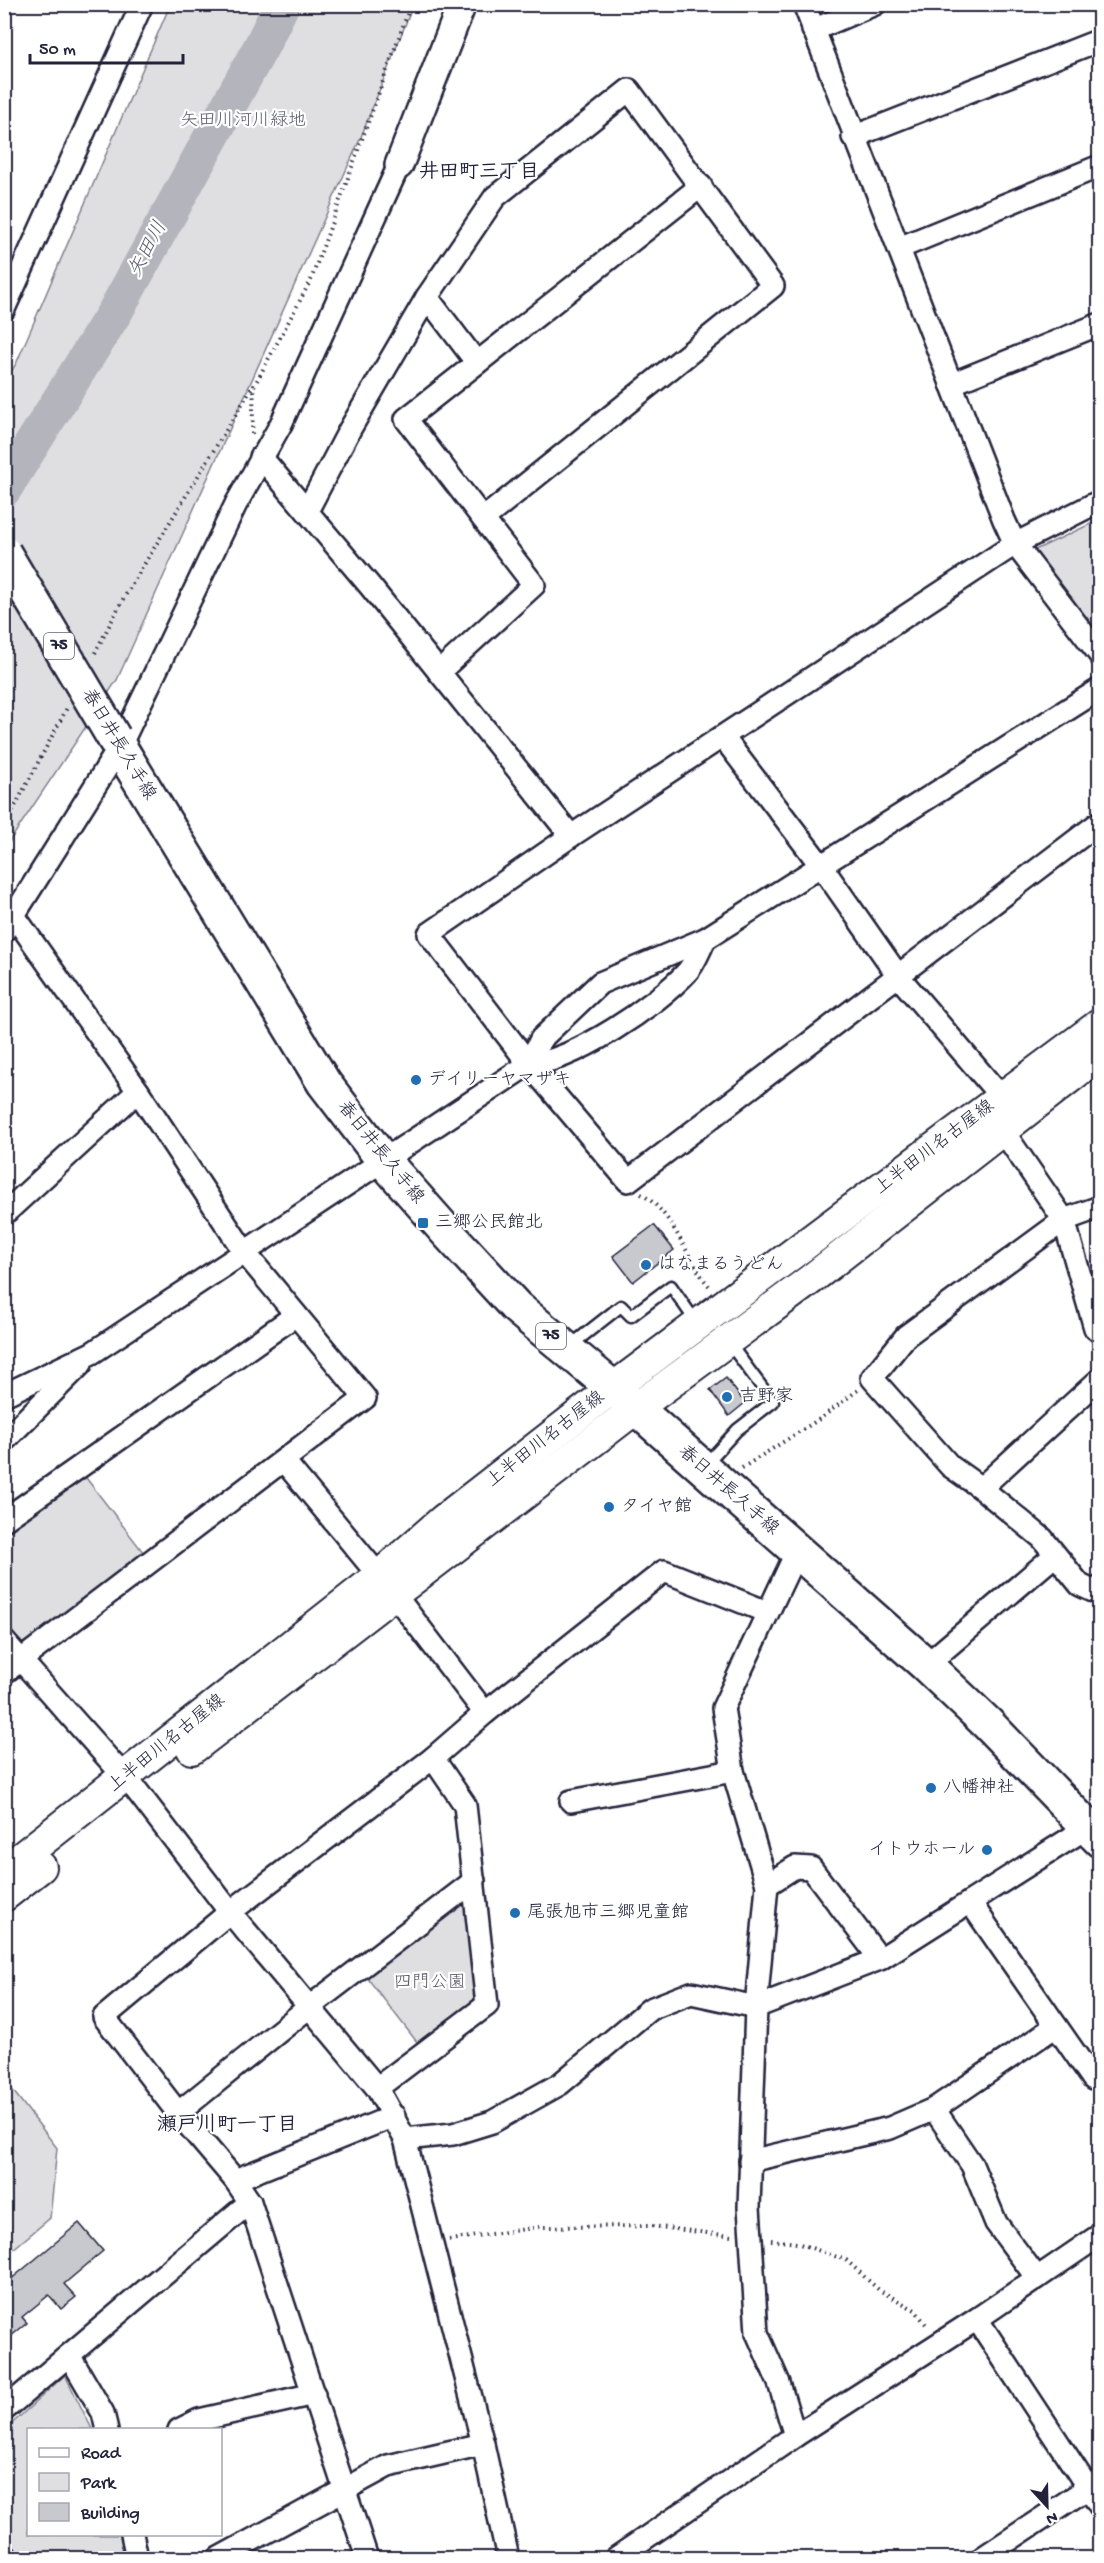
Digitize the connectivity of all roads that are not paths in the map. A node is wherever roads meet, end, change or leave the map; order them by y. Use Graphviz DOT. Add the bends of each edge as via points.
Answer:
graph roads {
  1 [pos="142,4"];
  2 [pos="462,4"];
  3 [pos="804,4"];
  4 [pos="874,4"];
  5 [pos="813,30"];
  6 [pos="1100,40"];
  7 [pos="853,137"];
  8 [pos="399,165"];
  9 [pos="1100,166"];
  10 [pos="701,186"];
  11 [pos="899,248"];
  12 [pos="427,297"];
  13 [pos="4,309"];
  14 [pos="1100,324"];
  15 [pos="477,363"];
  16 [pos="951,384"];
  17 [pos="256,450"];
  18 [pos="1100,501"];
  19 [pos="307,511"];
  20 [pos="483,519"];
  21 [pos="1016,544"];
  22 [pos="4,554"];
  23 [pos="1100,655"];
  24 [pos="439,672"];
  25 [pos="1100,689"];
  26 [pos="723,737"];
  27 [pos="116,743"];
  28 [pos="1100,822"];
  29 [pos="571,836"];
  30 [pos="822,867"];
  31 [pos="10,924"];
  32 [pos="705,939"];
  33 [pos="899,977"];
  34 [pos="1100,1024"];
  35 [pos="1100,1054"];
  36 [pos="529,1064"];
  37 [pos="138,1091"];
  38 [pos="1002,1098"];
  39 [pos="1001,1128"];
  40 [pos="383,1160"];
  41 [pos="1100,1208"];
  42 [pos="4,1214"];
  43 [pos="1064,1220"];
  44 [pos="245,1253"];
  45 [pos="296,1315"];
  46 [pos="698,1325"];
  47 [pos="1100,1332"];
  48 [pos="727,1340"];
  49 [pos="567,1349"];
  50 [pos="92,1353"];
  51 [pos="1100,1379"];
  52 [pos="4,1395"];
  53 [pos="624,1398"];
  54 [pos="4,1441"];
  55 [pos="284,1461"];
  56 [pos="710,1476"];
  57 [pos="981,1488"];
  58 [pos="4,1520"];
  59 [pos="797,1551"];
  60 [pos="1054,1556"];
  61 [pos="386,1585"];
  62 [pos="1100,1587"];
  63 [pos="767,1611"];
  64 [pos="4,1641"];
  65 [pos="926,1665"];
  66 [pos="12,1667"];
  67 [pos="485,1713"];
  68 [pos="433,1758"];
  69 [pos="734,1771"];
  70 [pos="131,1785"];
  71 [pos="571,1801"];
  72 [pos="1096,1829"];
  73 [pos="4,1871"];
  74 [pos="474,1881"];
  75 [pos="768,1885"];
  76 [pos="4,1896"];
  77 [pos="970,1902"];
  78 [pos="230,1912"];
  79 [pos="880,1959"];
  80 [pos="756,2007"];
  81 [pos="308,2008"];
  82 [pos="1056,2026"];
  83 [pos="1100,2074"];
  84 [pos="377,2088"];
  85 [pos="934,2109"];
  86 [pos="178,2113"];
  87 [pos="394,2116"];
  88 [pos="405,2139"];
  89 [pos="750,2161"];
  90 [pos="236,2180"];
  91 [pos="250,2202"];
  92 [pos="1100,2235"];
  93 [pos="1037,2278"];
  94 [pos="977,2319"];
  95 [pos="69,2355"];
  96 [pos="314,2394"];
  97 [pos="4,2409"];
  98 [pos="107,2428"];
  99 [pos="183,2428"];
  100 [pos="795,2436"];
  101 [pos="483,2444"];
  102 [pos="1093,2484"];
  103 [pos="344,2489"];
  104 [pos="1100,2506"];
  105 [pos="132,2536"];
  106 [pos="4,2554"];
  107 [pos="7,2559"];
  108 [pos="137,2559"];
  109 [pos="219,2559"];
  110 [pos="367,2559"];
  111 [pos="508,2559"];
  112 [pos="616,2559"];
  113 [pos="982,2559"];
  1 -- 13 [label="street"];
  2 -- 8 [label="street"];
  3 -- 5 [label="street"];
  4 -- 5 [label="street"];
  5 -- 7 [label="street"];
  6 -- 7 [label="street"];
  7 -- 11 [label="street"];
  8 -- 17 [label="street" via="281,424"];
  9 -- 11 [label="street"];
  10 -- 12 [label="street" via="629,90 495,197"];
  10 -- 15 [label="street"];
  10 -- 20 [label="street" via="773,286"];
  11 -- 16 [label="street"];
  12 -- 15 [label="street"];
  12 -- 19 [label="street"];
  14 -- 16 [label="street"];
  15 -- 20 [label="street" via="406,419"];
  16 -- 21 [label="street"];
  17 -- 19 [label="street"];
  17 -- 27 [label="street" via="236,504"];
  18 -- 21 [label="street"];
  19 -- 24 [label="street"];
  20 -- 24 [label="street" via="534,585"];
  21 -- 23 [label="street"];
  21 -- 26 [label="street"];
  22 -- 27 [label="main road, 春日井長久手線 / 75, bridge"];
  24 -- 29 [label="street"];
  25 -- 30 [label="street"];
  26 -- 29 [label="street"];
  26 -- 30 [label="street"];
  27 -- 31 [label="street"];
  27 -- 40 [label="main road, 春日井長久手線 / 75" via="324,1083"];
  28 -- 33 [label="street"];
  29 -- 36 [label="street" via="429,934"];
  30 -- 32 [label="street"];
  30 -- 33 [label="street"];
  31 -- 37 [label="street"];
  32 -- 36 [label="street" via="600,983 541,1040"];
  32 -- 36 [label="street" via="688,971 624,1024 546,1063"];
  33 -- 36 [label="street" via="628,1181"];
  33 -- 38 [label="street"];
  34 -- 38 [label="main road, 上半田川名古屋線"];
  35 -- 39 [label="main road, 上半田川名古屋線"];
  36 -- 40 [label="street"];
  37 -- 42 [label="street"];
  37 -- 44 [label="street"];
  38 -- 46 [label="main road, 上半田川名古屋線"];
  39 -- 43 [label="street"];
  39 -- 48 [label="main road, 上半田川名古屋線" via="810,1280"];
  40 -- 44 [label="street"];
  40 -- 49 [label="main road, 春日井長久手線 / 75" via="516,1307"];
  41 -- 43 [label="street"];
  43 -- 47 [label="street" via="1095,1328"];
  43 -- 57 [label="street" via="906,1336 872,1378 951,1466"];
  44 -- 45 [label="street"];
  44 -- 50 [label="street"];
  45 -- 55 [label="street" via="365,1398"];
  45 -- 58 [label="street"];
  46 -- 49 [label="lane" via="671,1286 631,1316 621,1306"];
  46 -- 53 [label="main road, 上半田川名古屋線"];
  48 -- 53 [label="main road, 上半田川名古屋線"];
  48 -- 56 [label="lane" via="773,1402 737,1430"];
  49 -- 53 [label="main road, 春日井長久手線 / 75"];
  50 -- 52 [label="street"];
  50 -- 54 [label="street"];
  51 -- 57 [label="street"];
  53 -- 56 [label="main road, 春日井長久手線 / 75"];
  53 -- 61 [label="main road, 上半田川名古屋線"];
  55 -- 61 [label="street"];
  55 -- 66 [label="street"];
  56 -- 59 [label="main road, 春日井長久手線 / 75"];
  57 -- 60 [label="street" via="1042,1538"];
  59 -- 63 [label="street"];
  59 -- 65 [label="main road, 春日井長久手線 / 75"];
  60 -- 62 [label="street" via="1080,1584 1093,1591"];
  60 -- 65 [label="street"];
  61 -- 67 [label="street"];
  61 -- 70 [label="main road, 上半田川名古屋線"];
  63 -- 67 [label="street" via="664,1571"];
  63 -- 69 [label="street" via="723,1708"];
  64 -- 66 [label="street"];
  65 -- 72 [label="main road, 春日井長久手線 / 75"];
  66 -- 70 [label="street"];
  67 -- 68 [label="street"];
  68 -- 74 [label="street" via="465,1805"];
  68 -- 78 [label="street"];
  69 -- 71 [label="street"];
  69 -- 75 [label="street"];
  70 -- 73 [label="main road, 上半田川名古屋線"];
  70 -- 76 [label="main road, 上半田川名古屋線"];
  70 -- 78 [label="street"];
  72 -- 77 [label="street"];
  74 -- 81 [label="street"];
  74 -- 84 [label="street" via="487,2005"];
  75 -- 79 [label="street" via="795,1867 811,1868"];
  75 -- 80 [label="street"];
  77 -- 79 [label="street"];
  77 -- 82 [label="street"];
  78 -- 81 [label="street"];
  78 -- 86 [label="street" via="104,2017"];
  79 -- 80 [label="street"];
  80 -- 88 [label="street" via="691,1993 650,2009 560,2084 492,2122 453,2134"];
  80 -- 89 [label="street"];
  81 -- 84 [label="street"];
  81 -- 86 [label="street"];
  82 -- 83 [label="street" via="1093,2079"];
  82 -- 85 [label="street"];
  84 -- 87 [label="street"];
  85 -- 89 [label="street" via="890,2128"];
  85 -- 93 [label="street" via="972,2165 996,2223"];
  86 -- 90 [label="street"];
  87 -- 88 [label="street"];
  87 -- 90 [label="street"];
  88 -- 101 [label="street"];
  89 -- 100 [label="street" via="749,2243 757,2333 779,2383"];
  90 -- 91 [label="street"];
  91 -- 95 [label="street"];
  91 -- 96 [label="street"];
  92 -- 93 [label="street"];
  93 -- 94 [label="street"];
  94 -- 100 [label="street"];
  94 -- 102 [label="street"];
  95 -- 97 [label="street"];
  95 -- 98 [label="street" via="103,2413"];
  96 -- 99 [label="street" via="199,2420"];
  96 -- 103 [label="street"];
  100 -- 112 [label="street"];
  101 -- 103 [label="street" via="388,2466"];
  101 -- 111 [label="street"];
  102 -- 104 [label="street"];
  102 -- 113 [label="street"];
  103 -- 109 [label="street"];
  103 -- 110 [label="street"];
  105 -- 108 [label="street"];
  106 -- 107 [label="street"];
}
